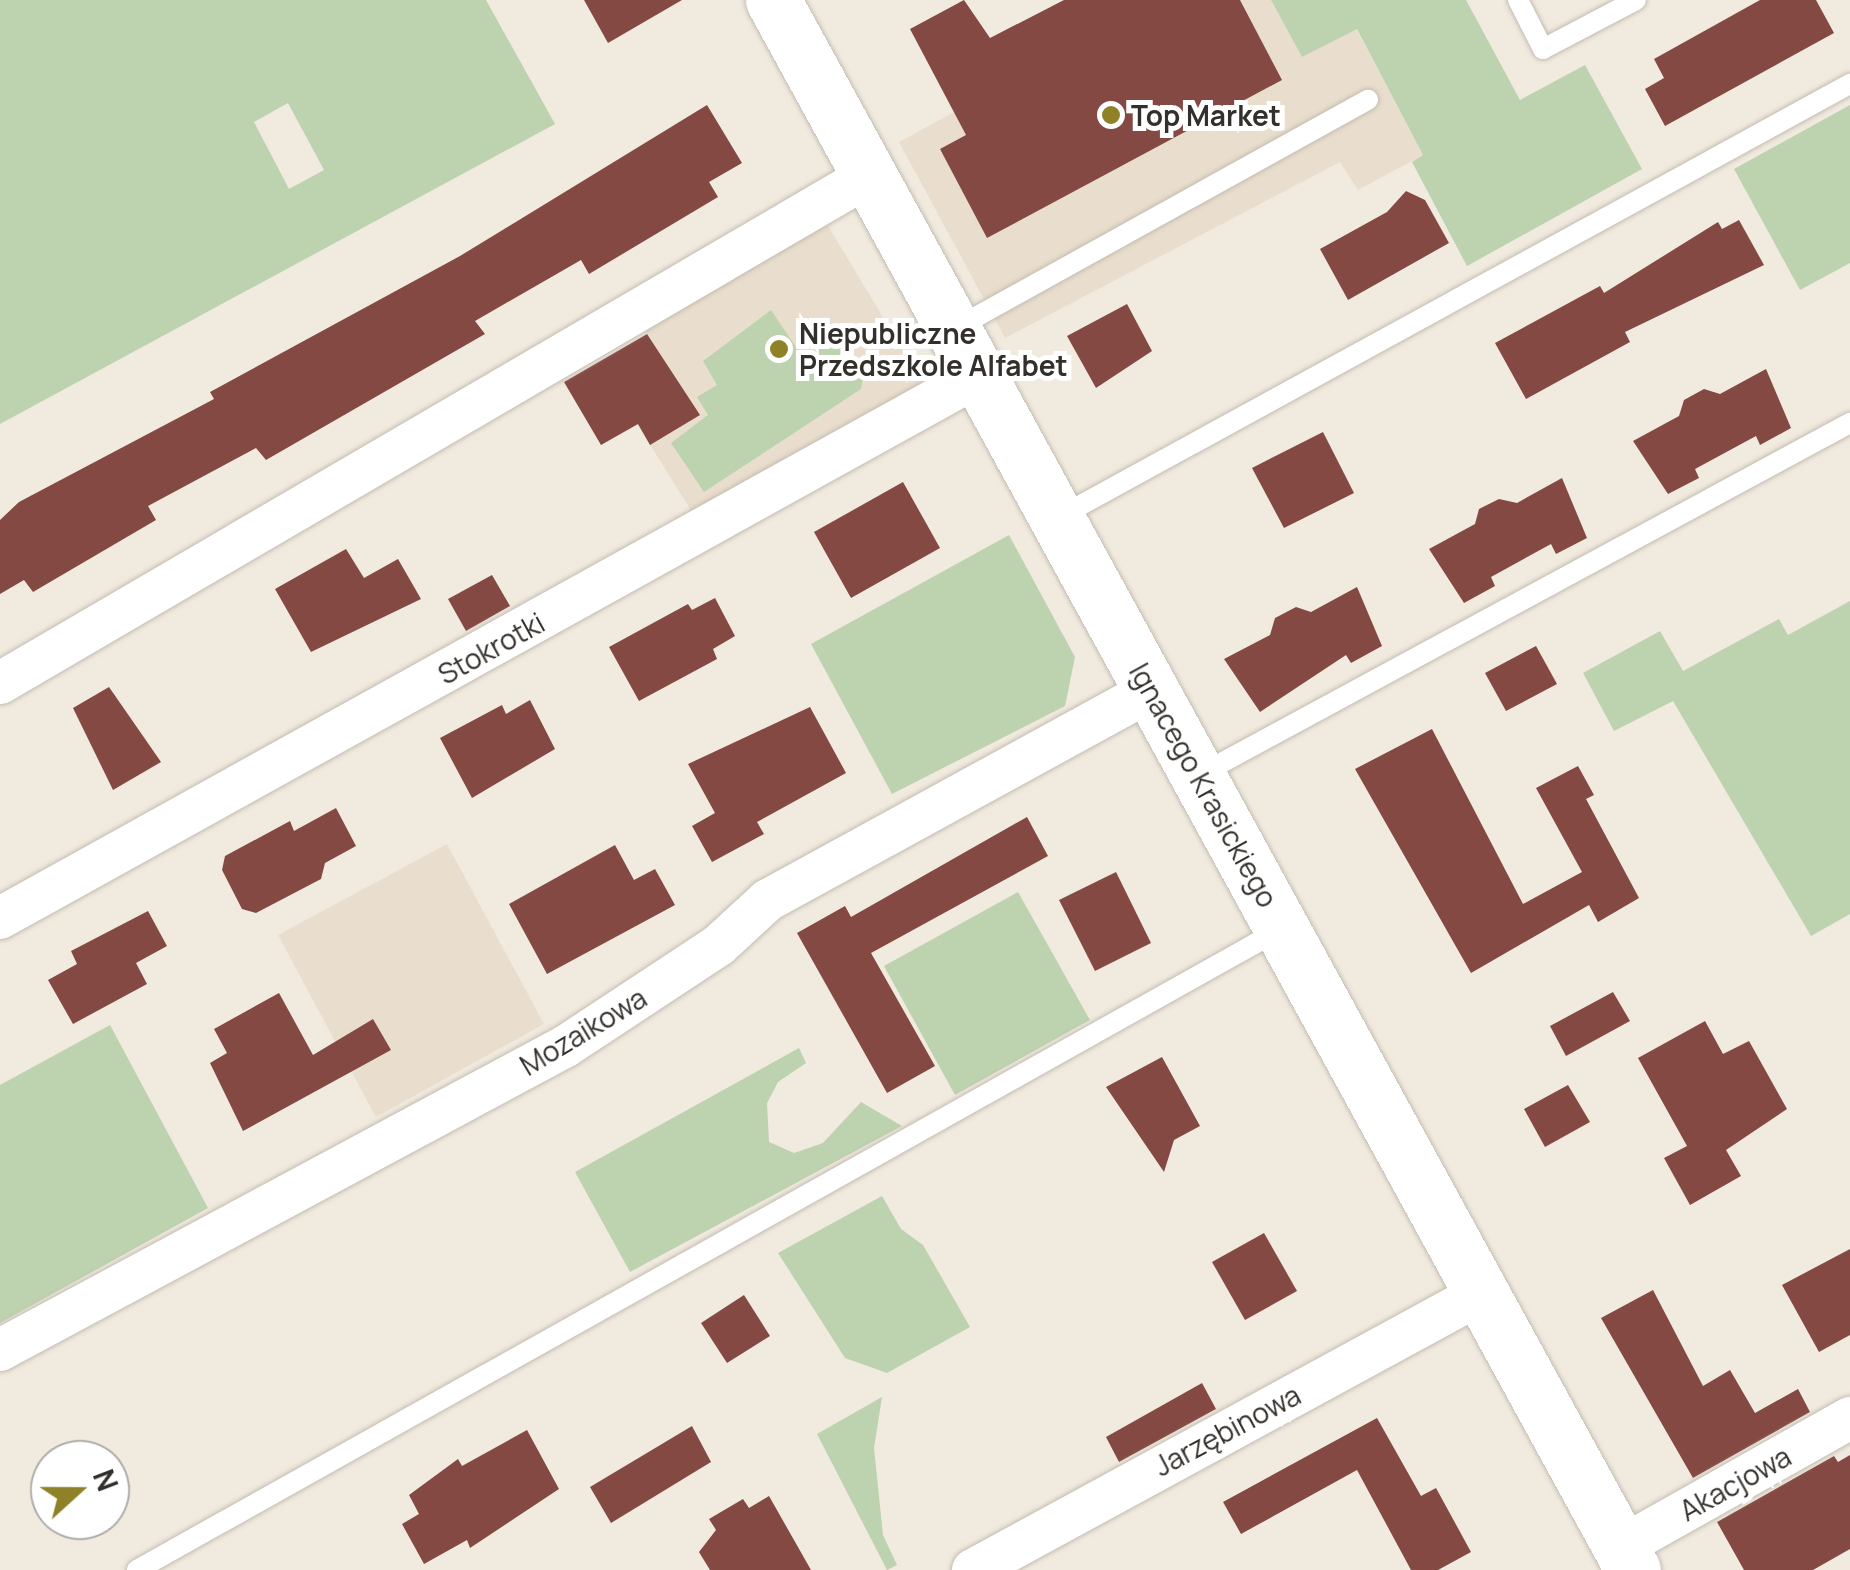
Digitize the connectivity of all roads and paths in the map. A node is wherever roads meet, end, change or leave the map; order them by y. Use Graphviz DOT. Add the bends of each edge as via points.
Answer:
graph roads {
  1 [pos="773,0"];
  2 [pos="1518,0"];
  3 [pos="1636,0"];
  4 [pos="1850,84"];
  5 [pos="1368,100"];
  6 [pos="870,176"];
  7 [pos="968,352"];
  8 [pos="1850,423"];
  9 [pos="1058,518"];
  10 [pos="0,683"];
  11 [pos="1152,690"];
  12 [pos="1198,776"];
  13 [pos="0,918"];
  14 [pos="1282,928"];
  15 [pos="1482,1293"];
  16 [pos="0,1350"];
  17 [pos="1850,1418"];
  18 [pos="1627,1558"];
  19 [pos="137,1570"];
  20 [pos="973,1570"];
  1 -- 6 [label="street, Ignacego Krasickiego"];
  2 -- 3 [label="lane" via="1543,49"];
  4 -- 9 [label="lane"];
  5 -- 7 [label="lane"];
  6 -- 7 [label="street, Ignacego Krasickiego"];
  6 -- 10 [label="street"];
  7 -- 9 [label="street, Ignacego Krasickiego"];
  7 -- 13 [label="street, Stokrotki"];
  8 -- 12 [label="lane"];
  9 -- 11 [label="street, Ignacego Krasickiego"];
  11 -- 12 [label="street, Ignacego Krasickiego"];
  11 -- 16 [label="street, Mozaikowa" via="768,900 719,946 566,1046"];
  12 -- 14 [label="street, Ignacego Krasickiego"];
  14 -- 15 [label="street, Ignacego Krasickiego"];
  14 -- 19 [label="lane"];
  15 -- 18 [label="street, Ignacego Krasickiego"];
  15 -- 20 [label="street, Jarzębinowa"];
  17 -- 18 [label="street, Akacjowa"];
}
